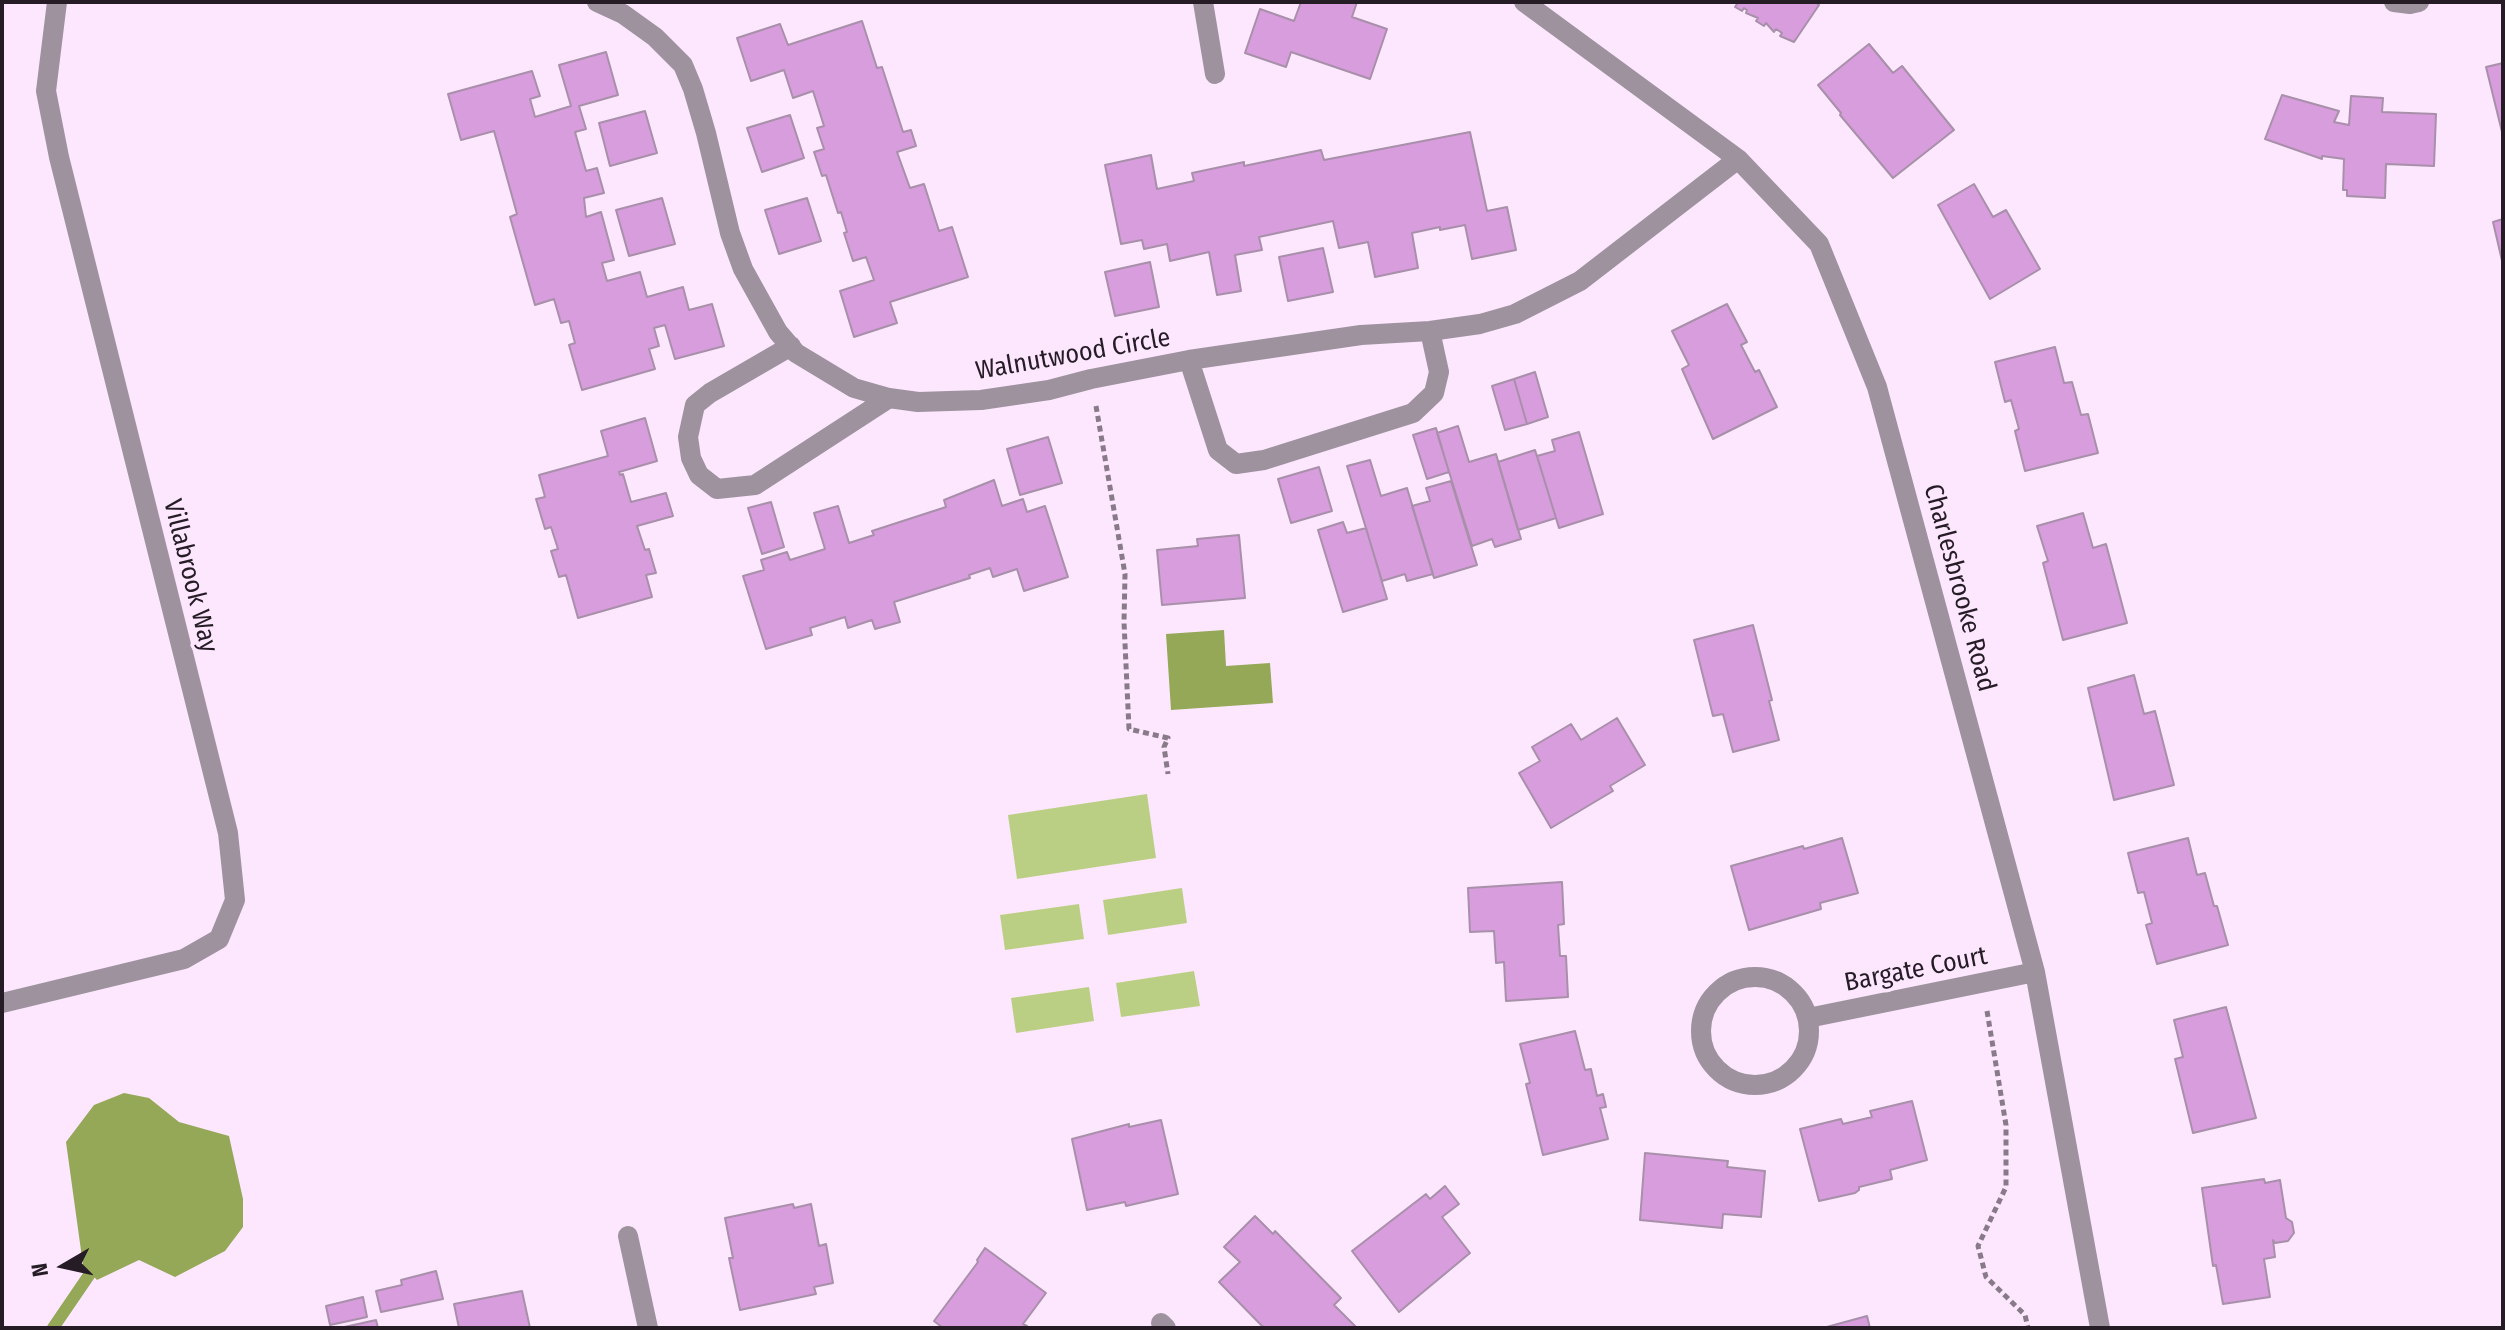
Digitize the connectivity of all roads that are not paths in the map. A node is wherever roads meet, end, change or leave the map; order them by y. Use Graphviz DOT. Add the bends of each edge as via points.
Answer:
graph roads {
  1 [pos="57,2"];
  2 [pos="597,2"];
  3 [pos="1203,2"];
  4 [pos="1524,2"];
  5 [pos="2394,2"];
  6 [pos="2419,2"];
  7 [pos="1215,74"];
  8 [pos="1738,159"];
  9 [pos="1430,331"];
  10 [pos="791,346"];
  11 [pos="1189,360"];
  12 [pos="889,398"];
  13 [pos="2035,972"];
  14 [pos="2,1003"];
  15 [pos="1808,1018"];
  16 [pos="628,1236"];
  17 [pos="648,1328"];
  18 [pos="2100,1328"];
  1 -- 14 [label="street, Villabrook Way" via="46,91 59,157 228,833 235,900 219,939 184,959"];
  2 -- 10 [label="street, Walnutwood Circle" via="655,37 683,65 743,269 765,312"];
  3 -- 7 [label="street"];
  4 -- 8 [label="street, Charlesbrooke Road"];
  5 -- 6 [label="street"];
  8 -- 9 [label="street, Walnutwood Circle" via="1580,281 1515,314"];
  8 -- 13 [label="street, Charlesbrooke Road" via="1819,244 1877,387"];
  9 -- 11 [label="street, Walnutwood Circle" via="1361,335"];
  9 -- 11 [label="street" via="1439,372 1434,393 1413,413 1236,464 1218,450"];
  10 -- 12 [label="street, Walnutwood Circle" via="854,388"];
  10 -- 12 [label="street" via="695,405 688,437 691,458 699,475 717,489 755,485"];
  11 -- 12 [label="street, Walnutwood Circle" via="981,400"];
  13 -- 15 [label="street, Bargate Court"];
  13 -- 18 [label="street, Charlesbrooke Road"];
  15 -- 15 [label="street" via="1806,1051 1797,1066 1767,1084 1731,1079 1706,1053 1703,1016 1724,986 1741,979 1775,981 1801,1002"];
  16 -- 17 [label="street"];
}
